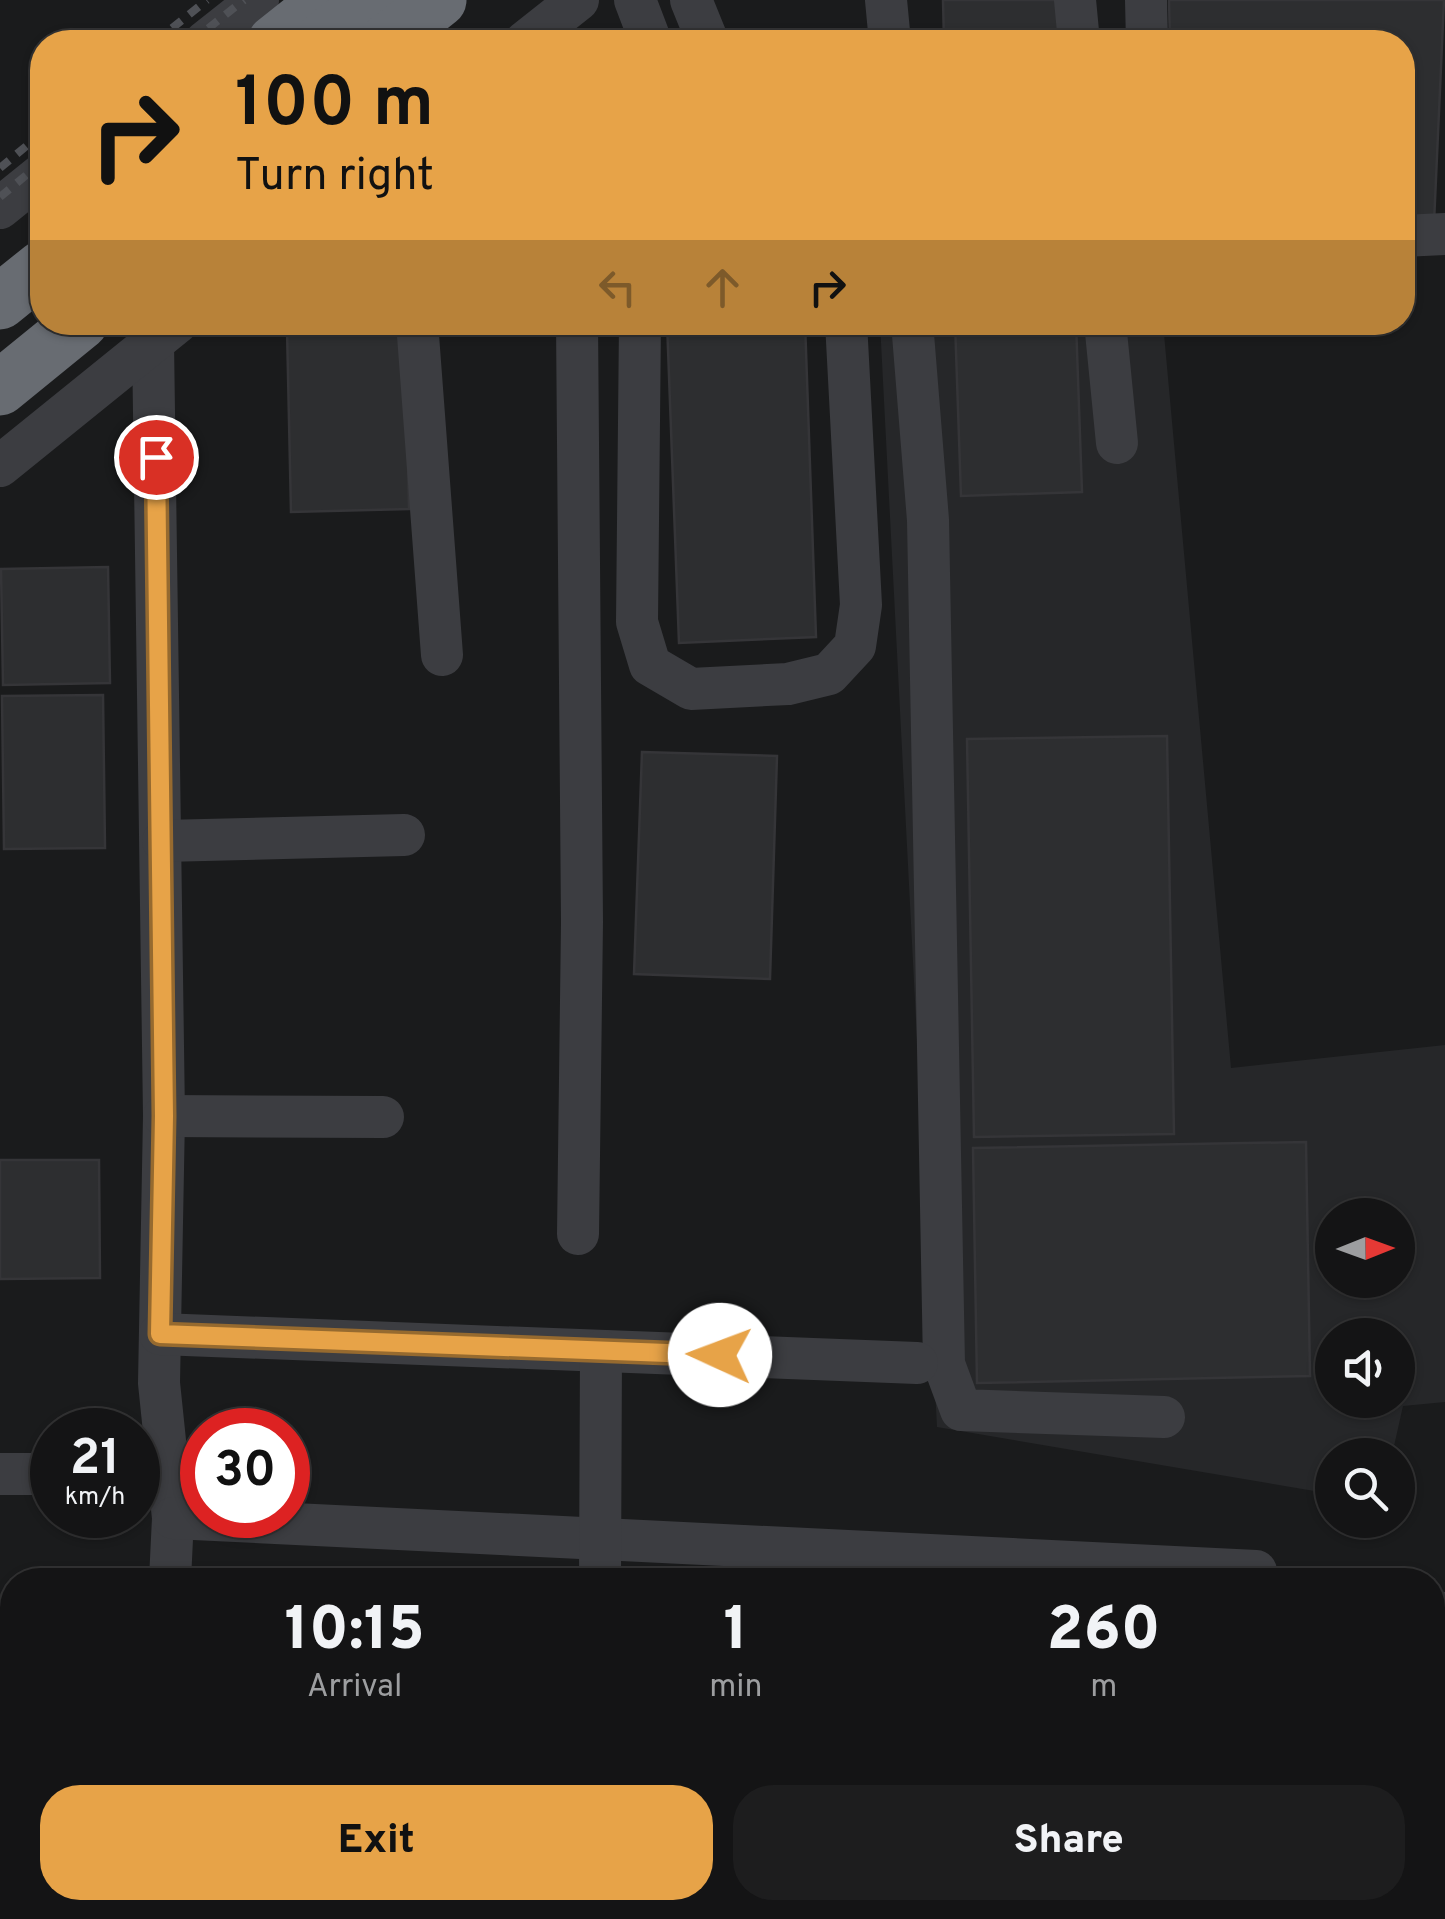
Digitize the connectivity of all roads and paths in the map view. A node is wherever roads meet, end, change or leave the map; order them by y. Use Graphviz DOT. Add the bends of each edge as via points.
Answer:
graph roads {
  1 [pos="258,0"];
  2 [pos="328,0"];
  3 [pos="372,0"];
  4 [pos="439,0"];
  5 [pos="479,0"];
  6 [pos="578,0"];
  7 [pos="634,0"];
  8 [pos="692,0"];
  9 [pos="886,0"];
  10 [pos="1075,0"];
  11 [pos="1146,0"];
  12 [pos="220,30"];
  13 [pos="290,30"];
  14 [pos="335,30"];
  15 [pos="401,30"];
  16 [pos="442,30"];
  17 [pos="546,30"];
  18 [pos="646,30"];
  19 [pos="703,30"];
  20 [pos="889,30"];
  21 [pos="1078,30"];
  22 [pos="1147,30"];
  23 [pos="30,184"];
  24 [pos="0,208"];
  25 [pos="1445,234"];
  26 [pos="1415,235"];
  27 [pos="30,240"];
  28 [pos="0,264"];
  29 [pos="30,278"];
  30 [pos="0,302"];
  31 [pos="30,329"];
  32 [pos="65,335"];
  33 [pos="161,335"];
  34 [pos="165,335"];
  35 [pos="418,335"];
  36 [pos="577,335"];
  37 [pos="640,335"];
  38 [pos="847,335"];
  39 [pos="913,335"];
  40 [pos="1106,335"];
  41 [pos="0,353"];
  42 [pos="0,388"];
  43 [pos="1117,443"];
  44 [pos="0,466"];
  45 [pos="442,655"];
  46 [pos="404,835"];
  47 [pos="162,841"];
  48 [pos="164,1116"];
  49 [pos="383,1117"];
  50 [pos="578,1234"];
  51 [pos="160,1334"];
  52 [pos="601,1351"];
  53 [pos="917,1363"];
  54 [pos="157,1408"];
  55 [pos="1164,1417"];
  56 [pos="0,1474"];
  57 [pos="30,1474"];
  58 [pos="160,1490"];
  59 [pos="172,1518"];
  60 [pos="601,1561"];
  61 [pos="170,1568"];
  62 [pos="1060,1568"];
  1 -- 12 [label="street"];
  2 -- 13 [label="highway"];
  3 -- 14 [label="highway"];
  4 -- 15 [label="highway"];
  5 -- 16 [label="highway"];
  6 -- 17 [label="street"];
  7 -- 18 [label="street"];
  8 -- 19 [label="street"];
  9 -- 20 [label="street"];
  10 -- 21 [label="street"];
  11 -- 22 [label="street"];
  23 -- 24 [label="street"];
  25 -- 26 [label="street"];
  27 -- 28 [label="highway"];
  29 -- 30 [label="highway"];
  31 -- 41 [label="highway"];
  32 -- 42 [label="highway"];
  33 -- 44 [label="street"];
  34 -- 47 [label="street"];
  35 -- 45 [label="street"];
  36 -- 50 [label="street"];
  37 -- 38 [label="street" via="638,622 650,665 690,689 788,684 829,674 854,646 861,605"];
  39 -- 55 [label="street" via="928,520 944,1364 962,1410"];
  40 -- 43 [label="street"];
  46 -- 47 [label="street"];
  47 -- 48 [label="street"];
  48 -- 49 [label="street"];
  48 -- 51 [label="street"];
  51 -- 52 [label="street"];
  51 -- 54 [label="street"];
  52 -- 53 [label="street"];
  52 -- 60 [label="street"];
  56 -- 57 [label="street"];
  58 -- 59 [label="street"];
  59 -- 60 [label="street"];
  59 -- 61 [label="street"];
  60 -- 62 [label="street"];
}
